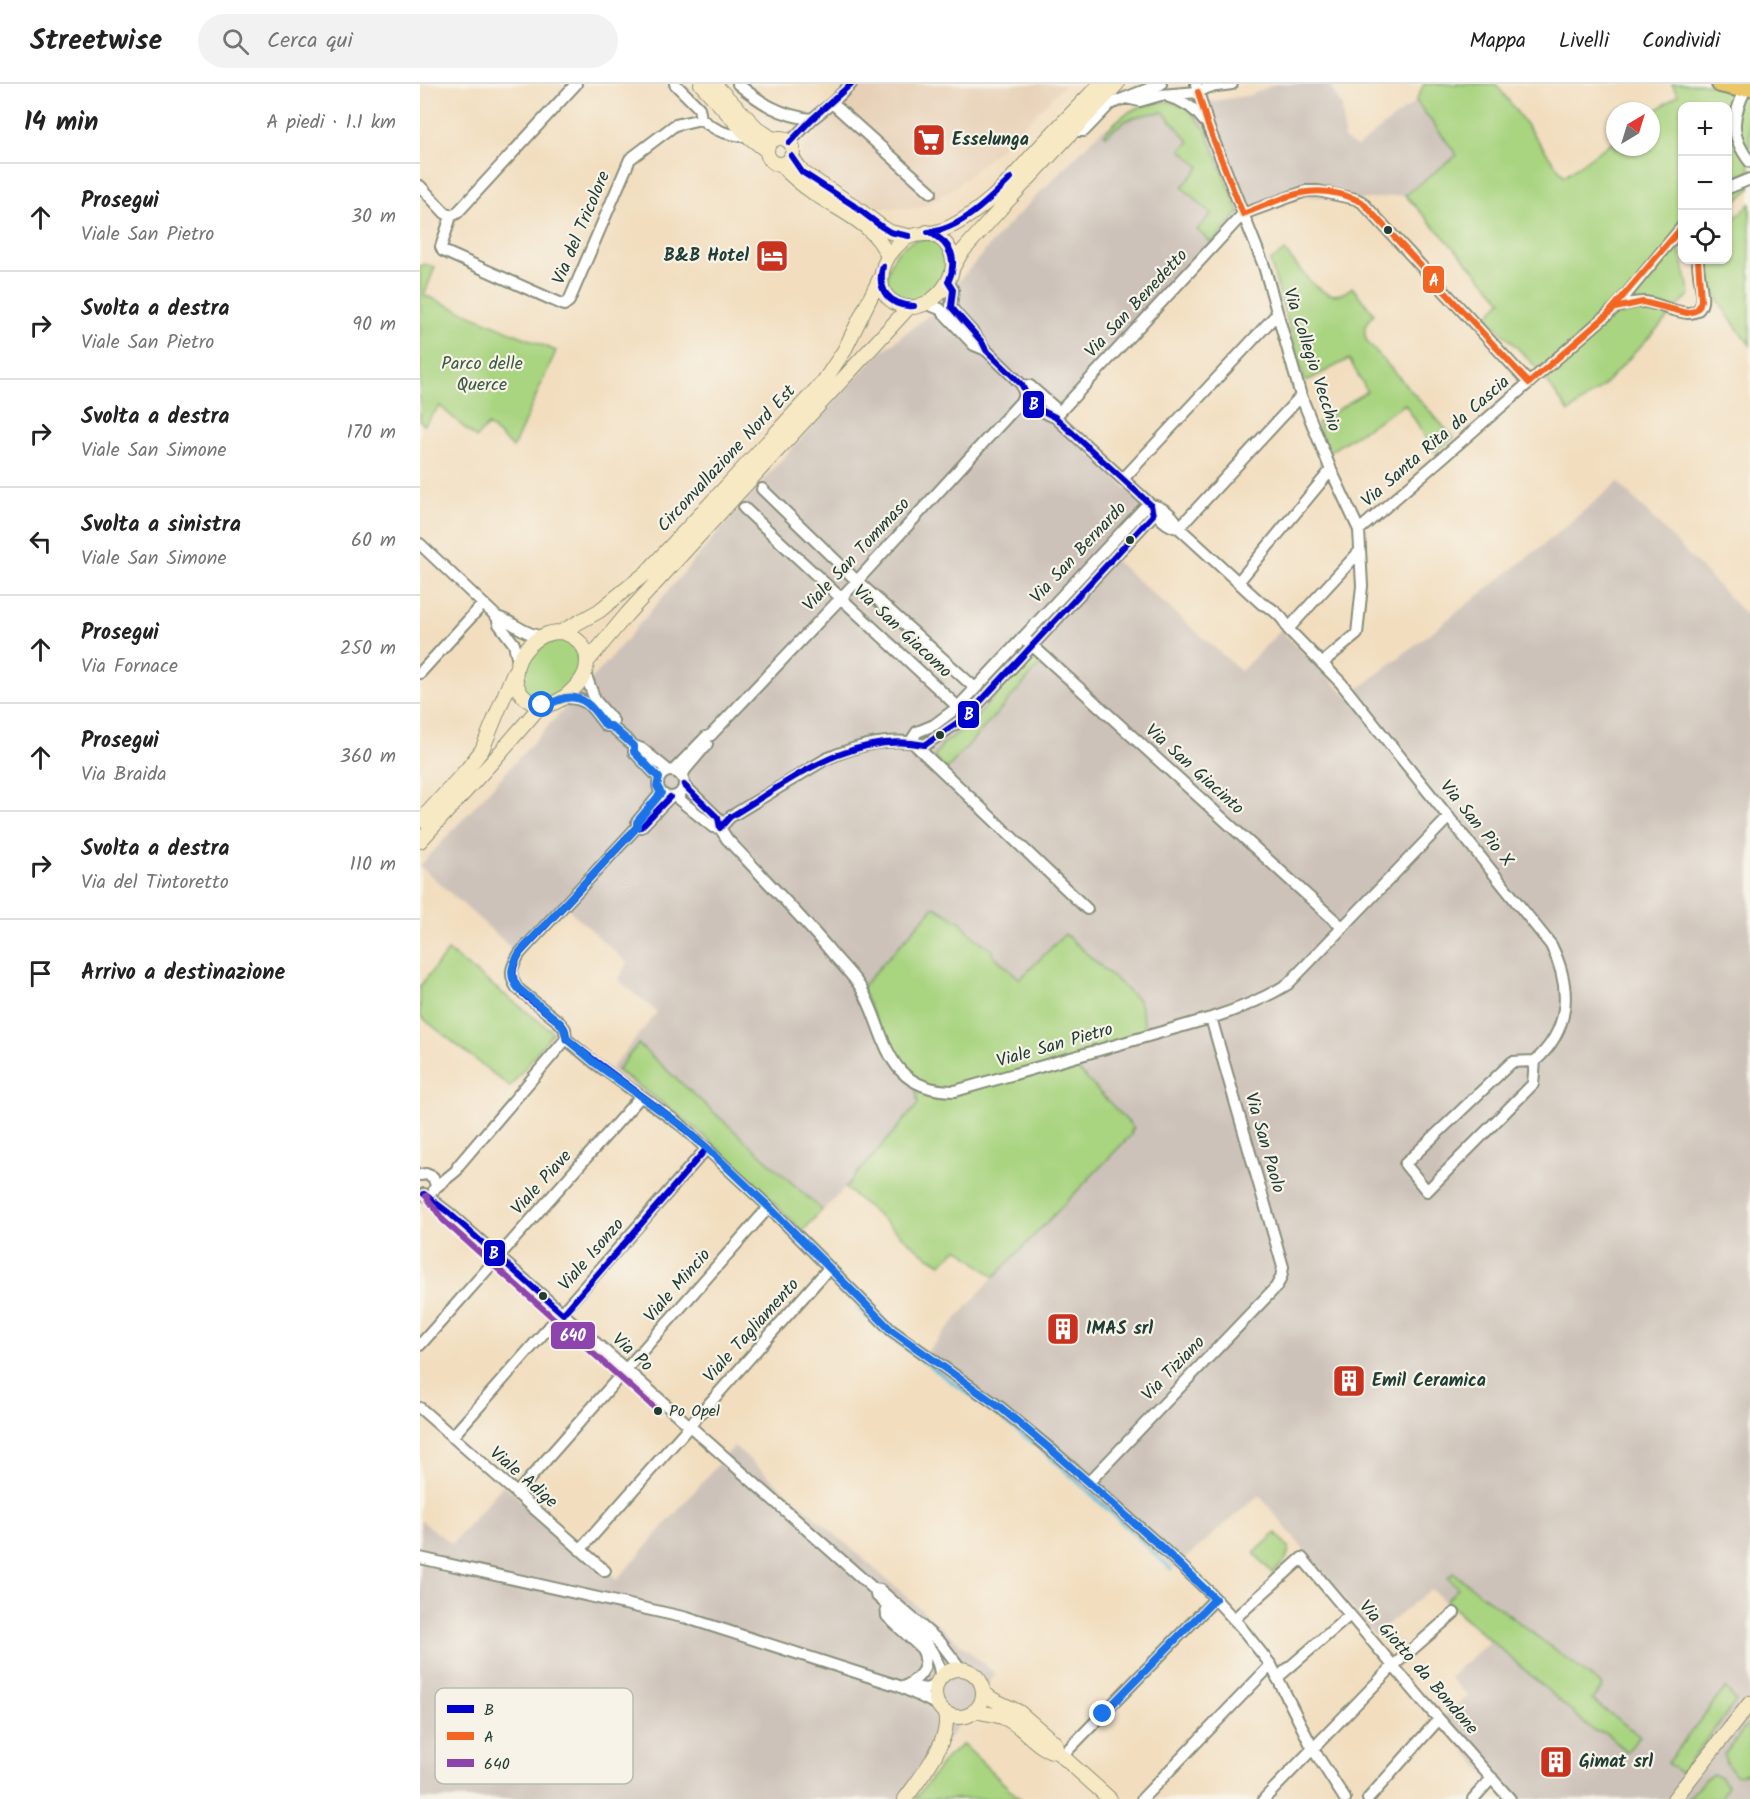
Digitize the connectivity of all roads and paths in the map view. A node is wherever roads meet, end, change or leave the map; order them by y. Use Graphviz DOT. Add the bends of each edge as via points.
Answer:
graph roads {
  1 [pos="576,84"];
  2 [pos="675,84"];
  3 [pos="701,84"];
  4 [pos="714,84"];
  5 [pos="738,84"];
  6 [pos="850,84"];
  7 [pos="1100,84"];
  8 [pos="1117,84"];
  9 [pos="1232,84"];
  10 [pos="1724,85"];
  11 [pos="1197,88"];
  12 [pos="1748,88"];
  13 [pos="1161,90"];
  14 [pos="832,103"];
  15 [pos="1738,105"];
  16 [pos="725,112"];
  17 [pos="812,119"];
  18 [pos="705,122"];
  19 [pos="1208,126"];
  20 [pos="1074,131"];
  21 [pos="749,136"];
  22 [pos="770,146"];
  23 [pos="787,154"];
  24 [pos="1750,162"];
  25 [pos="1750,179"];
  26 [pos="420,186"];
  27 [pos="1732,186"];
  28 [pos="931,192"];
  29 [pos="1243,214"];
  30 [pos="451,216"];
  31 [pos="927,232"];
  32 [pos="1678,233"];
  33 [pos="909,236"];
  34 [pos="888,257"];
  35 [pos="1698,264"];
  36 [pos="953,267"];
  37 [pos="881,276"];
  38 [pos="948,282"];
  39 [pos="925,303"];
  40 [pos="909,308"];
  41 [pos="1614,308"];
  42 [pos="1277,314"];
  43 [pos="986,350"];
  44 [pos="1529,383"];
  45 [pos="1022,385"];
  46 [pos="1026,396"];
  47 [pos="1301,396"];
  48 [pos="1055,417"];
  49 [pos="1331,470"];
  50 [pos="1123,479"];
  51 [pos="762,489"];
  52 [pos="1151,506"];
  53 [pos="744,508"];
  54 [pos="1179,528"];
  55 [pos="1359,530"];
  56 [pos="420,544"];
  57 [pos="1360,551"];
  58 [pos="857,581"];
  59 [pos="1239,581"];
  60 [pos="840,598"];
  61 [pos="483,604"];
  62 [pos="497,617"];
  63 [pos="1288,629"];
  64 [pos="561,632"];
  65 [pos="541,636"];
  66 [pos="1027,640"];
  67 [pos="1324,664"];
  68 [pos="516,667"];
  69 [pos="586,667"];
  70 [pos="420,673"];
  71 [pos="975,688"];
  72 [pos="563,698"];
  73 [pos="549,705"];
  74 [pos="958,707"];
  75 [pos="611,726"];
  76 [pos="911,741"];
  77 [pos="634,746"];
  78 [pos="677,776"];
  79 [pos="659,778"];
  80 [pos="669,796"];
  81 [pos="1449,817"];
  82 [pos="420,821"];
  83 [pos="720,828"];
  84 [pos="420,841"];
  85 [pos="1088,909"];
  86 [pos="1342,927"];
  87 [pos="1210,1018"];
  88 [pos="567,1039"];
  89 [pos="1535,1062"];
  90 [pos="641,1096"];
  91 [pos="707,1148"];
  92 [pos="458,1166"];
  93 [pos="424,1174"];
  94 [pos="426,1192"];
  95 [pos="769,1207"];
  96 [pos="498,1257"];
  97 [pos="829,1268"];
  98 [pos="1281,1278"];
  99 [pos="563,1314"];
  100 [pos="420,1345"];
  101 [pos="626,1370"];
  102 [pos="420,1408"];
  103 [pos="689,1426"];
  104 [pos="452,1437"];
  105 [pos="1089,1482"];
  106 [pos="516,1494"];
  107 [pos="580,1550"];
  108 [pos="420,1558"];
  109 [pos="605,1571"];
  110 [pos="874,1589"];
  111 [pos="1215,1599"];
  112 [pos="886,1605"];
  113 [pos="1454,1613"];
  114 [pos="1350,1615"];
  115 [pos="1234,1619"];
  116 [pos="1270,1665"];
  117 [pos="1393,1666"];
  118 [pos="960,1668"];
  119 [pos="1277,1677"];
  120 [pos="938,1681"];
  121 [pos="902,1686"];
  122 [pos="983,1692"];
  123 [pos="1750,1703"];
  124 [pos="941,1708"];
  125 [pos="968,1714"];
  126 [pos="1439,1719"];
  127 [pos="1313,1749"];
  128 [pos="1060,1754"];
  129 [pos="925,1772"];
  130 [pos="1492,1778"];
  131 [pos="905,1799"];
  132 [pos="1110,1799"];
  133 [pos="1142,1799"];
  134 [pos="1264,1799"];
  135 [pos="1345,1799"];
  136 [pos="1368,1799"];
  137 [pos="1473,1799"];
  138 [pos="1510,1799"];
  139 [pos="1674,1799"];
  1 -- 30 [label="street"];
  2 -- 18 [label="street" via="699,108"];
  3 -- 16 [label="main road"];
  4 -- 22 [label="main road"];
  5 -- 17 [label="street" via="777,111"];
  6 -- 14 [label="street"];
  7 -- 31 [label="main road" via="993,196 959,221 940,231"];
  8 -- 20 [label="main road, Circonvallazione Nord Est"];
  9 -- 11 [label="street, Circonvallazione Nord Est"];
  10 -- 12 [label="main road"];
  10 -- 15 [label="street"];
  11 -- 13 [label="street, Circonvallazione Nord Est"];
  11 -- 19 [label="street, Via Collegio Vecchio"];
  12 -- 15 [label="street"];
  13 -- 19 [label="street, Via Collegio Vecchio" via="1189,105"];
  13 -- 20 [label="street, Circonvallazione Nord Est" via="1110,104 1084,131"];
  14 -- 17 [label="street"];
  14 -- 28 [label="street"];
  15 -- 24 [label="street" via="1735,135"];
  16 -- 18 [label="street" via="721,124"];
  16 -- 21 [label="main road"];
  17 -- 23 [label="street"];
  18 -- 21 [label="street" via="730,136"];
  18 -- 30 [label="street, Via del Tricolore" via="675,125 630,159 564,305 443,251"];
  19 -- 29 [label="street, Via Collegio Vecchio"];
  20 -- 36 [label="main road, Circonvallazione Nord Est" via="1002,207"];
  21 -- 22 [label="main road"];
  22 -- 23 [label="main road" via="780,139"];
  22 -- 23 [label="main road" via="771,160"];
  23 -- 33 [label="main road" via="807,176 882,227"];
  23 -- 34 [label="main road" via="801,184 867,228"];
  25 -- 27 [label="street"];
  26 -- 30 [label="street"];
  29 -- 42 [label="street, Via Collegio Vecchio" via="1264,266"];
  29 -- 44 [label="street" via="1306,191 1356,198"];
  29 -- 48 [label="street, Via San Benedetto"];
  31 -- 33 [label="main road"];
  31 -- 36 [label="main road" via="950,249"];
  32 -- 41 [label="street, Via Santa Rita da Cascia"];
  33 -- 34 [label="main road, Circonvallazione Nord Est"];
  34 -- 37 [label="main road, Circonvallazione Nord Est"];
  35 -- 41 [label="street" via="1703,299 1694,313 1643,302"];
  36 -- 38 [label="main road, Circonvallazione Nord Est"];
  37 -- 40 [label="main road" via="887,297"];
  37 -- 64 [label="main road, Circonvallazione Nord Est" via="844,351 824,381 646,573 599,612"];
  38 -- 39 [label="main road, Circonvallazione Nord Est"];
  38 -- 43 [label="street, Via San Pio X" via="952,290 951,307"];
  39 -- 40 [label="main road, Circonvallazione Nord Est"];
  39 -- 43 [label="street, Via San Pio X" via="940,309 974,345"];
  40 -- 69 [label="main road, Circonvallazione Nord Est" via="627,614"];
  41 -- 44 [label="street, Via Santa Rita da Cascia"];
  42 -- 47 [label="street, Via Collegio Vecchio"];
  42 -- 50 [label="street"];
  43 -- 45 [label="street, Via San Pio X"];
  44 -- 55 [label="street, Via Santa Rita da Cascia"];
  45 -- 46 [label="street, Via San Pio X"];
  45 -- 48 [label="street, Via San Pio X" via="1030,386 1054,407"];
  46 -- 48 [label="street, Via San Pio X"];
  46 -- 58 [label="street, Viale San Tommaso"];
  47 -- 49 [label="street, Via Collegio Vecchio"];
  47 -- 54 [label="street"];
  48 -- 50 [label="street, Via San Pio X"];
  49 -- 55 [label="street, Via Collegio Vecchio"];
  49 -- 59 [label="street"];
  50 -- 52 [label="street, Via San Pio X"];
  51 -- 58 [label="street, Via San Giacomo"];
  52 -- 54 [label="street, Via San Pio X" via="1171,527"];
  52 -- 66 [label="street, Via San Bernardo" via="1153,515"];
  53 -- 60 [label="street, Via San Giacomo"];
  54 -- 59 [label="street, Via San Pio X"];
  55 -- 57 [label="street, Via Collegio Vecchio"];
  56 -- 61 [label="street"];
  57 -- 63 [label="street"];
  57 -- 67 [label="street, Via Collegio Vecchio" via="1362,586 1357,634"];
  58 -- 60 [label="street, Viale San Tommaso"];
  58 -- 71 [label="street, Via San Giacomo"];
  59 -- 63 [label="street, Via San Pio X" via="1262,604 1263,612 1282,630"];
  60 -- 74 [label="street, Via San Giacomo"];
  60 -- 78 [label="street, Viale San Tommaso"];
  61 -- 62 [label="street"];
  61 -- 70 [label="street"];
  62 -- 65 [label="street" via="533,636"];
  62 -- 68 [label="street" via="514,644"];
  63 -- 67 [label="street, Via San Pio X"];
  64 -- 65 [label="main road"];
  64 -- 69 [label="main road" via="582,643"];
  65 -- 68 [label="main road" via="522,654"];
  66 -- 71 [label="street, Via San Bernardo"];
  66 -- 76 [label="street, Via San Bernardo" via="967,716 925,745"];
  66 -- 86 [label="street, Via San Giacinto"];
  67 -- 81 [label="street, Via San Pio X"];
  68 -- 73 [label="main road" via="515,681 521,695 535,704"];
  68 -- 82 [label="main road" via="482,750"];
  69 -- 72 [label="main road" via="580,682"];
  69 -- 75 [label="street, Viale San Pietro" via="595,700 613,721"];
  71 -- 74 [label="street, Via San Bernardo"];
  72 -- 73 [label="main road"];
  72 -- 75 [label="street, Viale San Pietro" via="580,698 606,726"];
  73 -- 84 [label="main road" via="536,711"];
  74 -- 76 [label="street, Via San Bernardo" via="917,732"];
  75 -- 77 [label="street, Viale San Pietro"];
  76 -- 83 [label="street, Via San Bernardo" via="864,745 826,759 730,817"];
  76 -- 85 [label="street"];
  77 -- 78 [label="street, Viale San Pietro"];
  77 -- 79 [label="street, Viale San Pietro" via="634,752"];
  78 -- 79 [label="street"];
  78 -- 80 [label="street, Viale San Tommaso" via="681,792"];
  78 -- 83 [label="street, Viale San Pietro" via="718,818"];
  79 -- 80 [label="street" via="657,786"];
  80 -- 83 [label="street, Viale San Pietro"];
  80 -- 88 [label="street, Viale San Tommaso" via="637,822 637,827 513,964 511,972 518,988 559,1022"];
  81 -- 86 [label="street, Viale San Pietro"];
  81 -- 89 [label="street, Via San Pio X" via="1551,945 1561,965 1566,984 1565,1007 1558,1030"];
  83 -- 87 [label="street, Viale San Pietro" via="860,986 893,1061 920,1086 955,1091"];
  86 -- 87 [label="street, Viale San Pietro" via="1288,984 1248,1006"];
  87 -- 98 [label="street, Via San Paolo" via="1283,1267"];
  88 -- 90 [label="street"];
  88 -- 92 [label="street"];
  89 -- 89 [label="street, Via San Pio X" via="1512,1062 1405,1164 1427,1191 1533,1084"];
  90 -- 91 [label="street"];
  90 -- 96 [label="street, Viale Piave"];
  91 -- 95 [label="street"];
  91 -- 99 [label="street, Viale Isonzo"];
  92 -- 93 [label="street"];
  92 -- 94 [label="street"];
  93 -- 94 [label="street, Via Po" via="436,1182"];
  94 -- 96 [label="street, Via Po"];
  95 -- 97 [label="street"];
  95 -- 101 [label="street, Viale Mincio"];
  96 -- 99 [label="street, Via Po"];
  96 -- 100 [label="street, Viale Piave"];
  97 -- 103 [label="street, Viale Tagliamento"];
  97 -- 105 [label="street" via="891,1330 1001,1408"];
  98 -- 105 [label="street, Via Tiziano"];
  99 -- 101 [label="street, Via Po"];
  99 -- 104 [label="street, Viale Isonzo"];
  101 -- 103 [label="street, Via Po"];
  101 -- 106 [label="street, Viale Mincio"];
  102 -- 104 [label="street, Viale Adige"];
  103 -- 107 [label="street, Viale Tagliamento"];
  103 -- 110 [label="street, Via Po"];
  104 -- 106 [label="street, Viale Adige"];
  105 -- 111 [label="street"];
  106 -- 107 [label="street, Viale Adige"];
  107 -- 109 [label="street, Viale Adige"];
  108 -- 121 [label="street" via="687,1618"];
  110 -- 112 [label="street"];
  110 -- 118 [label="street" via="941,1643"];
  111 -- 115 [label="street"];
  111 -- 128 [label="street"];
  112 -- 120 [label="street" via="935,1655"];
  112 -- 121 [label="street" via="886,1616 925,1655 922,1673"];
  113 -- 117 [label="street"];
  114 -- 115 [label="street, Via Giotto da Bondone" via="1302,1558"];
  114 -- 117 [label="street, Via Giotto da Bondone"];
  114 -- 119 [label="street"];
  115 -- 116 [label="street"];
  116 -- 119 [label="street"];
  116 -- 133 [label="street"];
  117 -- 126 [label="street, Via Giotto da Bondone"];
  117 -- 127 [label="street"];
  118 -- 120 [label="main road" via="952,1669"];
  118 -- 122 [label="main road" via="978,1678"];
  119 -- 127 [label="street"];
  120 -- 121 [label="street" via="926,1689"];
  120 -- 124 [label="main road" via="935,1699"];
  121 -- 124 [label="street"];
  122 -- 125 [label="main road" via="981,1702"];
  122 -- 128 [label="main road" via="1019,1712 1055,1743"];
  123 -- 139 [label="main road"];
  124 -- 125 [label="main road" via="949,1715"];
  124 -- 129 [label="main road" via="947,1719 945,1730"];
  125 -- 128 [label="main road" via="1002,1717 1048,1751"];
  125 -- 129 [label="main road"];
  126 -- 130 [label="street, Via Giotto da Bondone"];
  126 -- 136 [label="street"];
  127 -- 134 [label="street"];
  127 -- 135 [label="street"];
  128 -- 132 [label="main road"];
  129 -- 131 [label="main road"];
  130 -- 137 [label="street"];
  130 -- 138 [label="street, Via Giotto da Bondone"];
}
